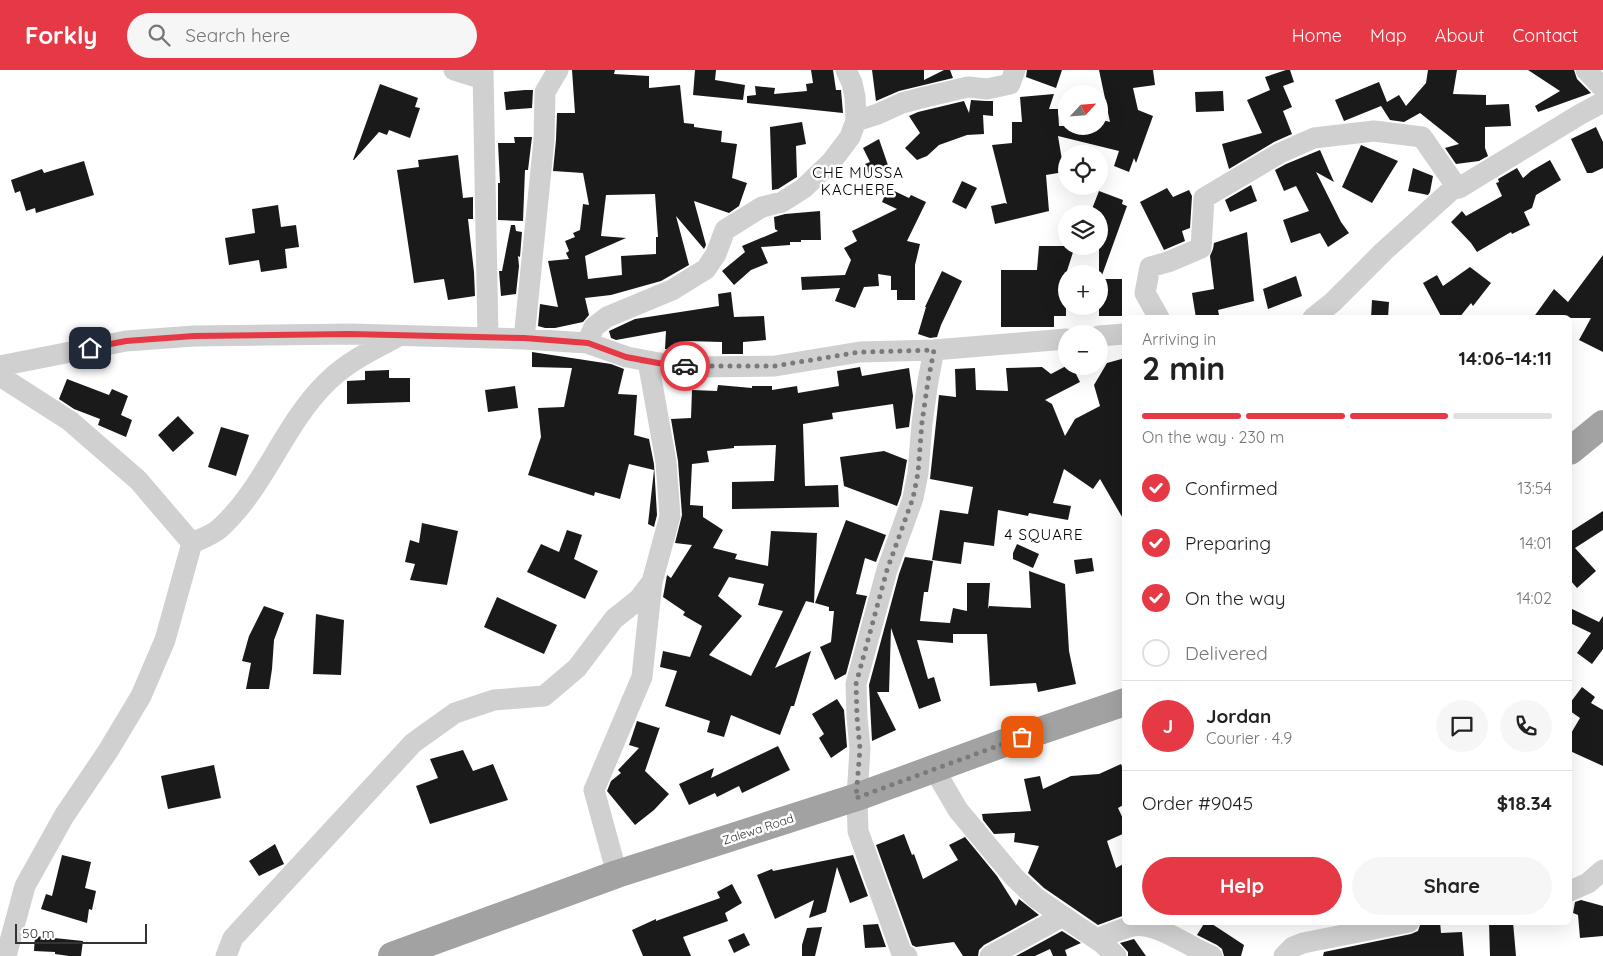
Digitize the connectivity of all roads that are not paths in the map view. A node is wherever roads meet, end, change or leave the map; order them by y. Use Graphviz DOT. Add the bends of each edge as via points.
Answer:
graph roads {
  1 [pos="454,70"];
  2 [pos="558,70"];
  3 [pos="846,70"];
  4 [pos="1015,70"];
  5 [pos="1586,70"];
  6 [pos="483,74"];
  7 [pos="1603,88"];
  8 [pos="1603,102"];
  9 [pos="856,121"];
  10 [pos="1456,186"];
  11 [pos="1157,315"];
  12 [pos="1317,315"];
  13 [pos="1122,334"];
  14 [pos="1108,335"];
  15 [pos="399,336"];
  16 [pos="488,338"];
  17 [pos="524,338"];
  18 [pos="1058,340"];
  19 [pos="588,343"];
  20 [pos="934,350"];
  21 [pos="648,361"];
  22 [pos="0,366"];
  23 [pos="0,376"];
  24 [pos="1603,424"];
  25 [pos="1572,449"];
  26 [pos="192,543"];
  27 [pos="652,582"];
  28 [pos="1122,703"];
  29 [pos="934,769"];
  30 [pos="856,798"];
  31 [pos="1603,870"];
  32 [pos="617,874"];
  33 [pos="1572,890"];
  34 [pos="1063,916"];
  35 [pos="1394,925"];
  36 [pos="1096,939"];
  37 [pos="6,956"];
  38 [pos="226,956"];
  39 [pos="392,956"];
  40 [pos="907,956"];
  41 [pos="990,956"];
  42 [pos="1116,956"];
  43 [pos="1212,956"];
  44 [pos="1284,956"];
  1 -- 6 [label="street"];
  2 -- 17 [label="street" via="545,92 544,140"];
  3 -- 9 [label="street" via="856,97"];
  4 -- 9 [label="street" via="1010,84 987,89 968,87 917,99"];
  5 -- 7 [label="street"];
  6 -- 16 [label="street"];
  8 -- 10 [label="street" via="1458,188"];
  9 -- 19 [label="street" via="850,137 832,161 804,188 782,202 762,207 725,230 706,269 672,290 607,317 594,327"];
  10 -- 11 [label="street" via="1422,137 1374,131 1314,138 1280,153 1204,198 1201,248 1150,267 1145,293"];
  10 -- 12 [label="street"];
  13 -- 14 [label="street"];
  15 -- 16 [label="street"];
  15 -- 22 [label="street" via="254,334 126,341"];
  15 -- 26 [label="street" via="357,358 326,382 298,417 246,500 218,530"];
  16 -- 17 [label="street"];
  17 -- 19 [label="street"];
  18 -- 20 [label="street"];
  19 -- 21 [label="street"];
  20 -- 21 [label="street" via="860,352 775,366 696,367"];
  20 -- 30 [label="street" via="913,498 887,570 856,684 860,749"];
  21 -- 27 [label="street" via="666,462 670,516"];
  23 -- 26 [label="street" via="70,421 138,480"];
  24 -- 25 [label="highway"];
  26 -- 37 [label="street" via="165,640 142,696 64,816 25,886"];
  27 -- 32 [label="street" via="642,676 594,790"];
  27 -- 38 [label="street" via="639,599 614,619 577,668 544,696 494,700 455,713 413,743 233,938"];
  28 -- 29 [label="highway, Zalewa Road"];
  29 -- 30 [label="highway, Zalewa Road"];
  29 -- 34 [label="street" via="958,810 1014,877 1036,898"];
  30 -- 32 [label="highway, Zalewa Road"];
  30 -- 40 [label="street" via="858,831 902,954"];
  31 -- 33 [label="street" via="1588,883"];
  32 -- 39 [label="highway, Zalewa Road"];
  34 -- 36 [label="street"];
  34 -- 41 [label="street"];
  35 -- 44 [label="street" via="1303,943"];
  36 -- 42 [label="street"];
  36 -- 43 [label="street" via="1125,928 1143,926"];
}
